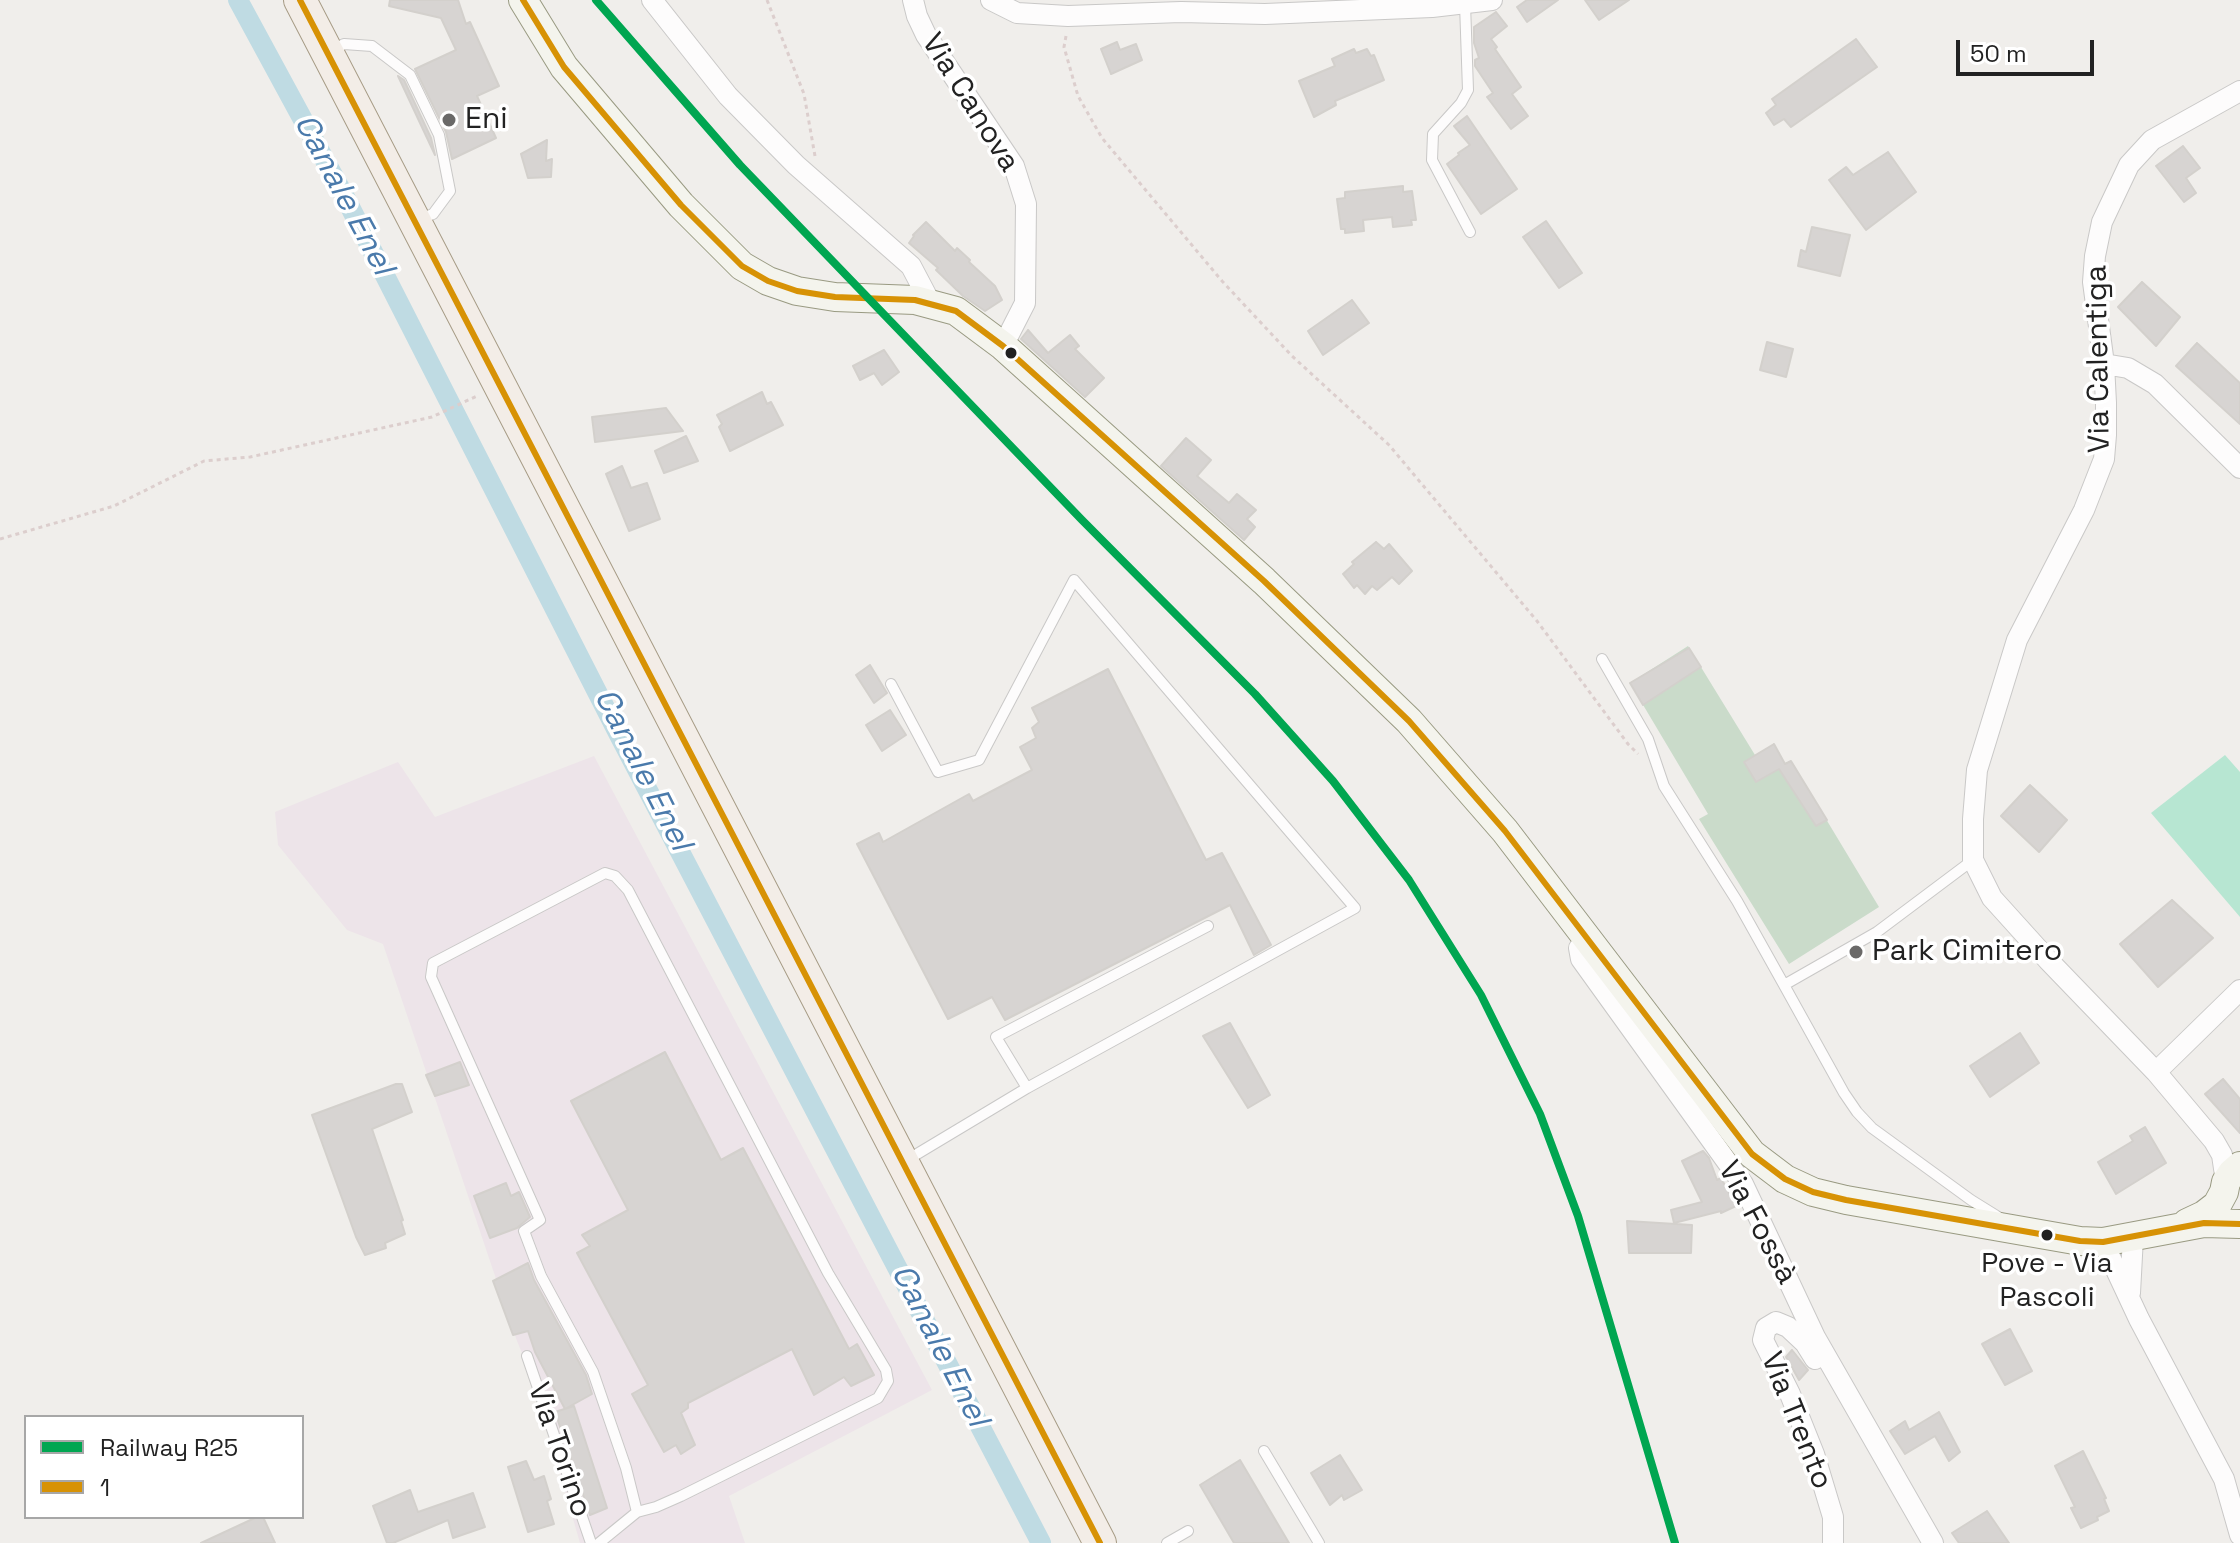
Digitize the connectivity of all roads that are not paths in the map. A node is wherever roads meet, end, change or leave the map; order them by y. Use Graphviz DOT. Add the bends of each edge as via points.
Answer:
graph roads {
  1 [pos="300,0"];
  2 [pos="523,0"];
  3 [pos="652,0"];
  4 [pos="913,0"];
  5 [pos="991,0"];
  6 [pos="1492,0"];
  7 [pos="1432,4"];
  8 [pos="1465,4"];
  9 [pos="1067,8"];
  10 [pos="327,52"];
  11 [pos="2240,91"];
  12 [pos="415,221"];
  13 [pos="1470,232"];
  14 [pos="923,302"];
  15 [pos="1003,346"];
  16 [pos="2104,364"];
  17 [pos="2240,468"];
  18 [pos="1602,659"];
  19 [pos="891,684"];
  20 [pos="1973,860"];
  21 [pos="1208,926"];
  22 [pos="1587,938"];
  23 [pos="1784,985"];
  24 [pos="2240,990"];
  25 [pos="2156,1072"];
  26 [pos="1027,1088"];
  27 [pos="902,1163"];
  28 [pos="2233,1175"];
  29 [pos="2240,1222"];
  30 [pos="2183,1226"];
  31 [pos="2003,1228"];
  32 [pos="2133,1237"];
  33 [pos="2103,1242"];
  34 [pos="2130,1297"];
  35 [pos="527,1356"];
  36 [pos="1877,1445"];
  37 [pos="1264,1451"];
  38 [pos="637,1512"];
  39 [pos="1188,1531"];
  40 [pos="2240,1535"];
  41 [pos="591,1543"];
  42 [pos="599,1543"];
  43 [pos="1100,1543"];
  44 [pos="1167,1543"];
  45 [pos="1319,1543"];
  46 [pos="1833,1543"];
  47 [pos="1933,1543"];
  1 -- 10 [label="main road"];
  2 -- 14 [label="main road" via="564,67 681,205 742,266 797,291"];
  3 -- 14 [label="street" via="728,96 796,165 911,266"];
  4 -- 15 [label="street, Via Canova" via="926,35 1014,166 1026,204 1025,303"];
  5 -- 9 [label="street" via="1017,13"];
  6 -- 8 [label="street"];
  7 -- 8 [label="street"];
  7 -- 9 [label="street" via="1265,14"];
  8 -- 13 [label="lane" via="1468,90 1433,134 1432,160"];
  10 -- 12 [label="main road"];
  10 -- 12 [label="lane" via="344,44 372,46 410,75 439,135 450,191 433,214"];
  11 -- 16 [label="street, Via Calentiga" via="2152,140 2129,165 2114,194 2102,222 2093,282"];
  12 -- 27 [label="main road"];
  14 -- 15 [label="main road" via="956,311"];
  15 -- 22 [label="main road" via="1264,581 1409,721 1505,831"];
  16 -- 17 [label="street" via="2128,368 2155,384"];
  16 -- 20 [label="street, Via Calentiga" via="2104,459 2084,510 2017,640 1977,770"];
  18 -- 23 [label="lane" via="1648,739 1670,796"];
  19 -- 26 [label="lane" via="938,772 979,760 1074,580 1355,908"];
  20 -- 23 [label="lane" via="1877,932"];
  20 -- 25 [label="street" via="1992,898"];
  21 -- 26 [label="lane" via="996,1037"];
  22 -- 31 [label="main road" via="1752,1154 1785,1179 1846,1200"];
  22 -- 36 [label="street, Via Fossà" via="1579,948 1581,959 1743,1184 1815,1337"];
  23 -- 31 [label="lane" via="1857,1112 1872,1128 2000,1217"];
  24 -- 25 [label="street"];
  25 -- 28 [label="street" via="2214,1141"];
  26 -- 27 [label="lane"];
  27 -- 43 [label="main road"];
  28 -- 29 [label="main road" via="2225,1203"];
  28 -- 30 [label="main road" via="2217,1205"];
  29 -- 30 [label="main road"];
  30 -- 32 [label="main road"];
  31 -- 33 [label="main road"];
  32 -- 33 [label="main road"];
  32 -- 34 [label="street"];
  33 -- 34 [label="street"];
  34 -- 40 [label="street" via="2224,1479"];
  35 -- 41 [label="lane, Via Torino"];
  36 -- 46 [label="street, Via Trento" via="1857,1427 1805,1343 1776,1322 1766,1328 1763,1340 1814,1454 1833,1517"];
  36 -- 47 [label="street, Via Fossà"];
  37 -- 45 [label="lane"];
  38 -- 38 [label="lane" via="593,1372 541,1276 524,1231 540,1220 431,977 433,963 605,873 628,890 888,1381 878,1398 681,1496"];
  38 -- 42 [label="lane"];
  39 -- 44 [label="lane"];
}
